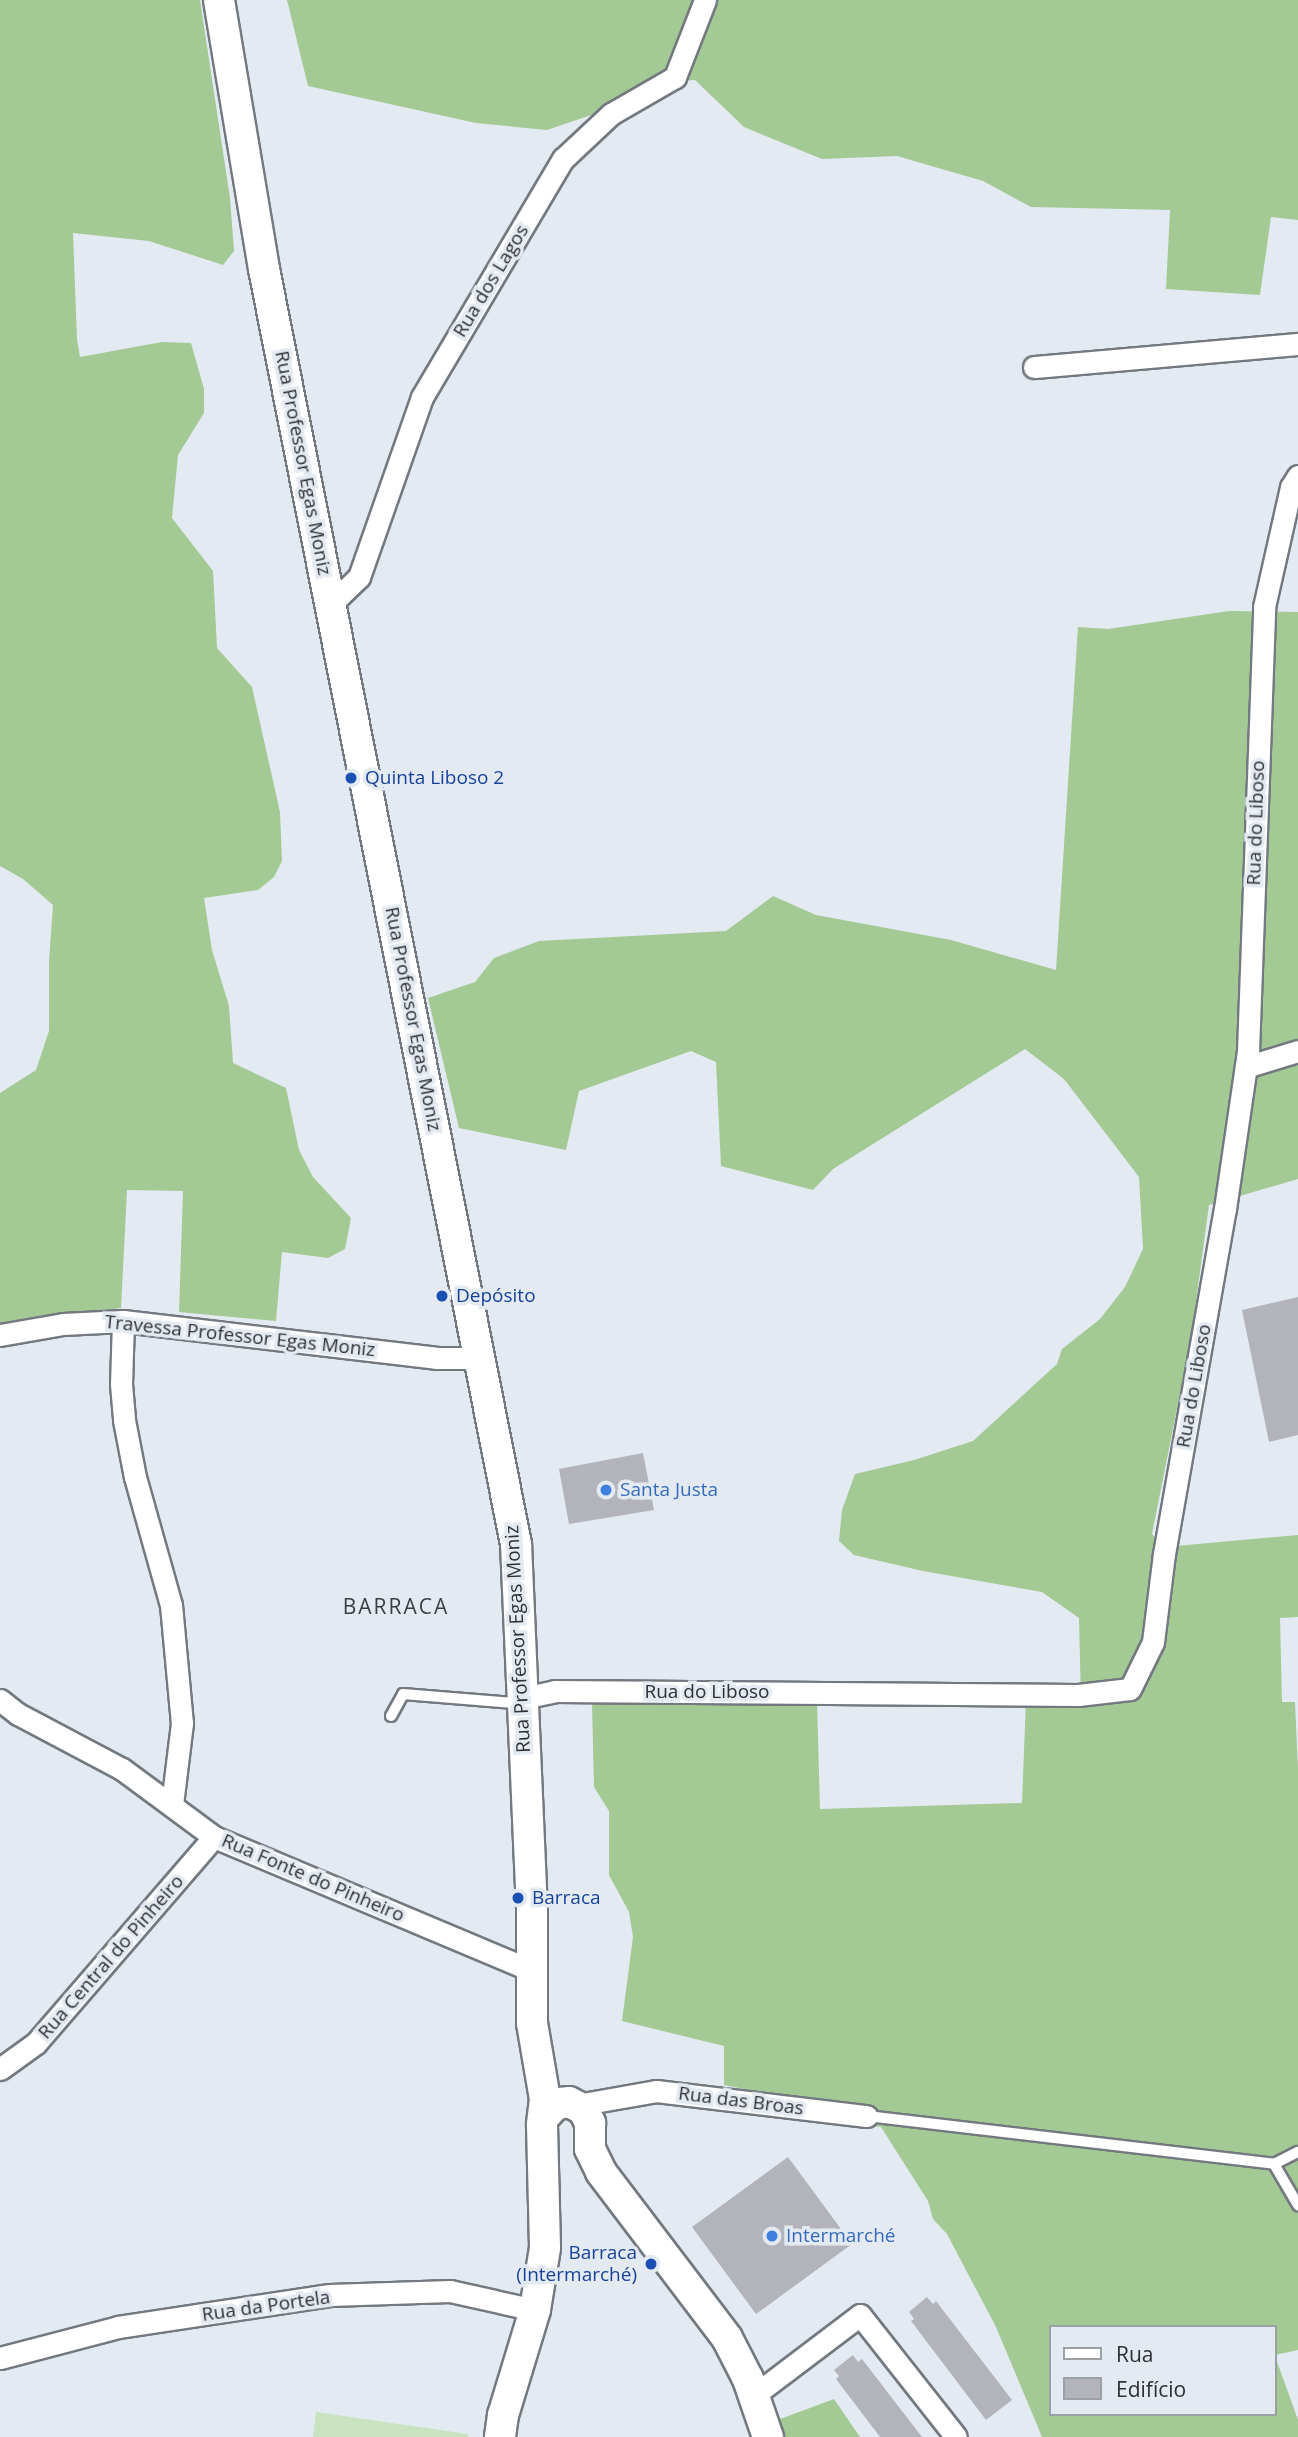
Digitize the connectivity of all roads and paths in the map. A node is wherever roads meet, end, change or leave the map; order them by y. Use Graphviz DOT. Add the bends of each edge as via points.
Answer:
graph roads {
  1 [pos="219,0"];
  2 [pos="705,0"];
  3 [pos="1298,344"];
  4 [pos="1034,367"];
  5 [pos="1298,476"];
  6 [pos="331,604"];
  7 [pos="1298,1051"];
  8 [pos="1246,1067"];
  9 [pos="123,1321"];
  10 [pos="0,1335"];
  11 [pos="480,1358"];
  12 [pos="523,1698"];
  13 [pos="0,1700"];
  14 [pos="391,1716"];
  15 [pos="172,1805"];
  16 [pos="214,1837"];
  17 [pos="531,1970"];
  18 [pos="534,2046"];
  19 [pos="0,2069"];
  20 [pos="867,2116"];
  21 [pos="543,2125"];
  22 [pos="578,2129"];
  23 [pos="1298,2152"];
  24 [pos="1274,2164"];
  25 [pos="545,2184"];
  26 [pos="1298,2205"];
  27 [pos="535,2310"];
  28 [pos="0,2358"];
  29 [pos="753,2396"];
  30 [pos="500,2437"];
  31 [pos="768,2437"];
  32 [pos="956,2437"];
  1 -- 6 [label="main road, Rua Professor Egas Moniz" via="264,269"];
  2 -- 6 [label="street, Rua dos Lagos" via="675,77 611,114 563,159 422,397 359,577"];
  3 -- 4 [label="street"];
  5 -- 8 [label="street, Rua do Liboso" via="1291,487 1264,607"];
  6 -- 11 [label="main road, Rua Professor Egas Moniz"];
  7 -- 8 [label="street"];
  8 -- 12 [label="street, Rua do Liboso" via="1153,1642 1130,1689 1077,1695 555,1691"];
  9 -- 10 [label="street, Travessa Professor Egas Moniz" via="63,1324"];
  9 -- 11 [label="street, Travessa Professor Egas Moniz" via="436,1357"];
  9 -- 15 [label="street" via="124,1420 171,1605 182,1723"];
  11 -- 12 [label="main road, Rua Professor Egas Moniz" via="516,1544"];
  12 -- 14 [label="lane" via="514,1703 403,1694"];
  12 -- 17 [label="main road, Rua Professor Egas Moniz"];
  13 -- 15 [label="street, Rua Fonte do Pinheiro" via="122,1769"];
  15 -- 16 [label="street, Rua Fonte do Pinheiro"];
  16 -- 17 [label="street, Rua Fonte do Pinheiro"];
  16 -- 19 [label="street, Rua Central do Pinheiro" via="36,2043"];
  17 -- 18 [label="main road, Rua Professor Egas Moniz"];
  18 -- 21 [label="main road, Rua Professor Egas Moniz" via="543,2088"];
  18 -- 22 [label="main road, Rua Professor Egas Moniz"];
  20 -- 22 [label="street, Rua das Broas" via="656,2091 615,2097"];
  20 -- 24 [label="lane"];
  21 -- 22 [label="main road" via="552,2146"];
  21 -- 22 [label="main road" via="554,2106 569,2102"];
  21 -- 25 [label="main road, Rua Professor Egas Moniz"];
  22 -- 25 [label="main road" via="554,2160"];
  22 -- 29 [label="main road" via="579,2153 601,2172 727,2338"];
  23 -- 24 [label="lane"];
  24 -- 26 [label="lane"];
  25 -- 27 [label="main road, Rua Professor Egas Moniz" via="545,2248"];
  27 -- 28 [label="street, Rua da Portela" via="450,2291 330,2295 118,2327"];
  27 -- 30 [label="main road, Rua Professor Egas Moniz"];
  29 -- 31 [label="main road"];
  29 -- 32 [label="street" via="860,2315"];
}
